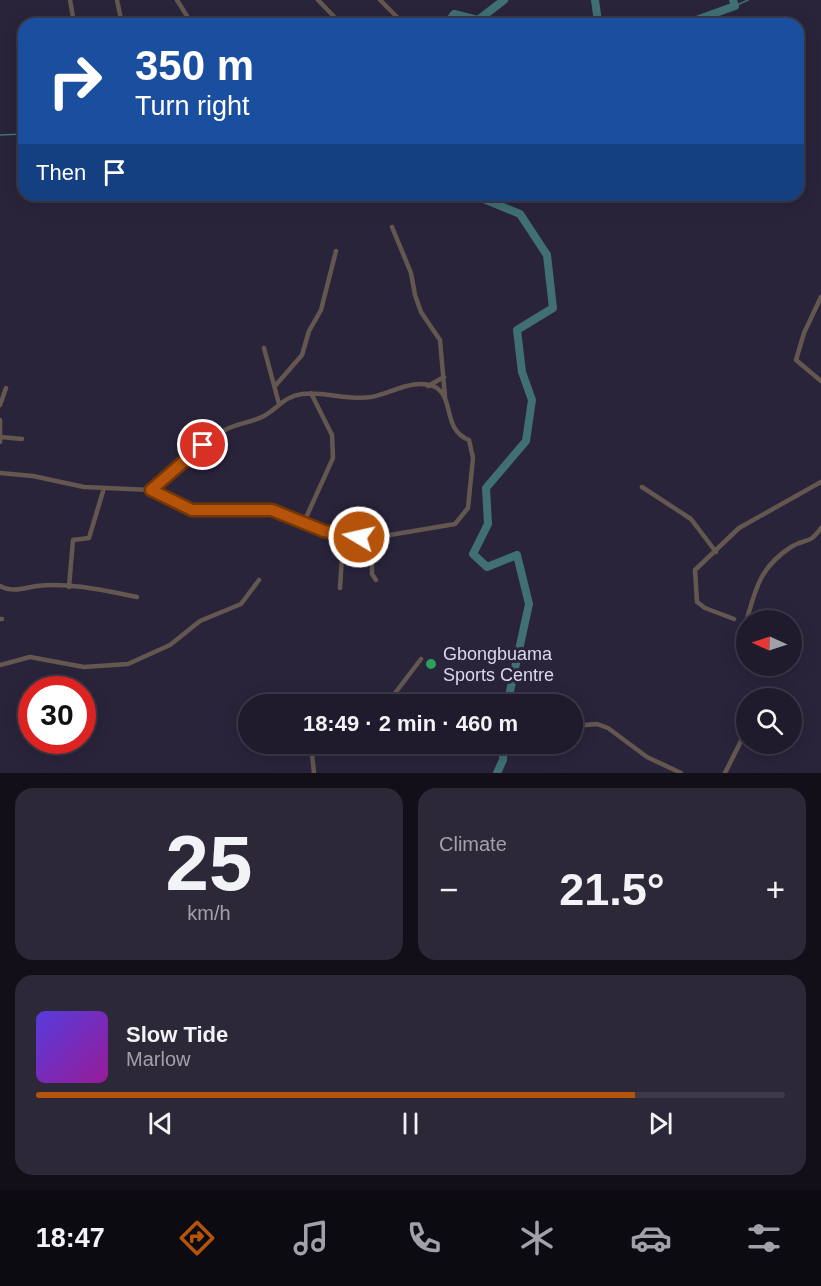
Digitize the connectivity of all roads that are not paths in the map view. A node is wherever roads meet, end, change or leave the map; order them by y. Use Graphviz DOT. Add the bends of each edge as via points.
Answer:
graph roads {
  1 [pos="70,0"];
  2 [pos="117,0"];
  3 [pos="177,0"];
  4 [pos="318,0"];
  5 [pos="380,0"];
  6 [pos="73,17"];
  7 [pos="121,18"];
  8 [pos="188,18"];
  9 [pos="335,18"];
  10 [pos="398,18"];
  11 [pos="392,227"];
  12 [pos="336,251"];
  13 [pos="821,297"];
  14 [pos="264,348"];
  15 [pos="444,377"];
  16 [pos="821,381"];
  17 [pos="275,386"];
  18 [pos="428,386"];
  19 [pos="6,388"];
  20 [pos="312,393"];
  21 [pos="445,397"];
  22 [pos="279,404"];
  23 [pos="0,405"];
  24 [pos="0,420"];
  25 [pos="22,439"];
  26 [pos="1,440"];
  27 [pos="0,473"];
  28 [pos="821,482"];
  29 [pos="642,487"];
  30 [pos="104,488"];
  31 [pos="151,490"];
  32 [pos="304,522"];
  33 [pos="821,528"];
  34 [pos="346,536"];
  35 [pos="372,538"];
  36 [pos="716,552"];
  37 [pos="259,580"];
  38 [pos="376,580"];
  39 [pos="0,586"];
  40 [pos="69,587"];
  41 [pos="340,588"];
  42 [pos="137,597"];
  43 [pos="749,610"];
  44 [pos="734,619"];
  45 [pos="421,659"];
  46 [pos="0,665"];
  47 [pos="394,694"];
  48 [pos="583,725"];
  49 [pos="736,751"];
  50 [pos="311,754"];
  51 [pos="314,773"];
  52 [pos="681,773"];
  53 [pos="725,773"];
  1 -- 6 [label="street"];
  2 -- 7 [label="street"];
  3 -- 8 [label="street"];
  4 -- 9 [label="street"];
  5 -- 10 [label="street"];
  11 -- 15 [label="street" via="411,273 421,312 440,340"];
  12 -- 17 [label="street" via="321,310 302,355"];
  13 -- 16 [label="street" via="805,329 796,360"];
  14 -- 17 [label="street"];
  15 -- 18 [label="street"];
  15 -- 21 [label="street"];
  17 -- 22 [label="street"];
  18 -- 20 [label="street" via="402,387 366,398"];
  18 -- 21 [label="street"];
  19 -- 23 [label="street"];
  20 -- 22 [label="street"];
  20 -- 32 [label="street" via="332,435 333,458"];
  21 -- 35 [label="street" via="450,419 469,440 473,453 468,508 455,524"];
  22 -- 31 [label="street" via="263,417 236,424 216,435"];
  24 -- 26 [label="street"];
  25 -- 26 [label="street"];
  27 -- 30 [label="street"];
  28 -- 36 [label="street" via="757,516 730,535"];
  29 -- 36 [label="street" via="694,522"];
  30 -- 31 [label="street"];
  30 -- 40 [label="street" via="89,537 73,540"];
  31 -- 32 [label="street" via="192,510 266,509"];
  32 -- 34 [label="street"];
  33 -- 43 [label="street" via="811,541 791,547 767,566"];
  34 -- 35 [label="street"];
  34 -- 41 [label="street"];
  35 -- 38 [label="street" via="372,574"];
  36 -- 44 [label="street" via="695,570 695,598 700,605"];
  37 -- 46 [label="street" via="241,604 209,616 170,645 128,664 84,667 30,657"];
  39 -- 40 [label="street" via="11,590"];
  40 -- 42 [label="street"];
  45 -- 47 [label="street"];
  48 -- 52 [label="street" via="608,728 647,757"];
  49 -- 53 [label="street"];
  50 -- 51 [label="street"];
}
